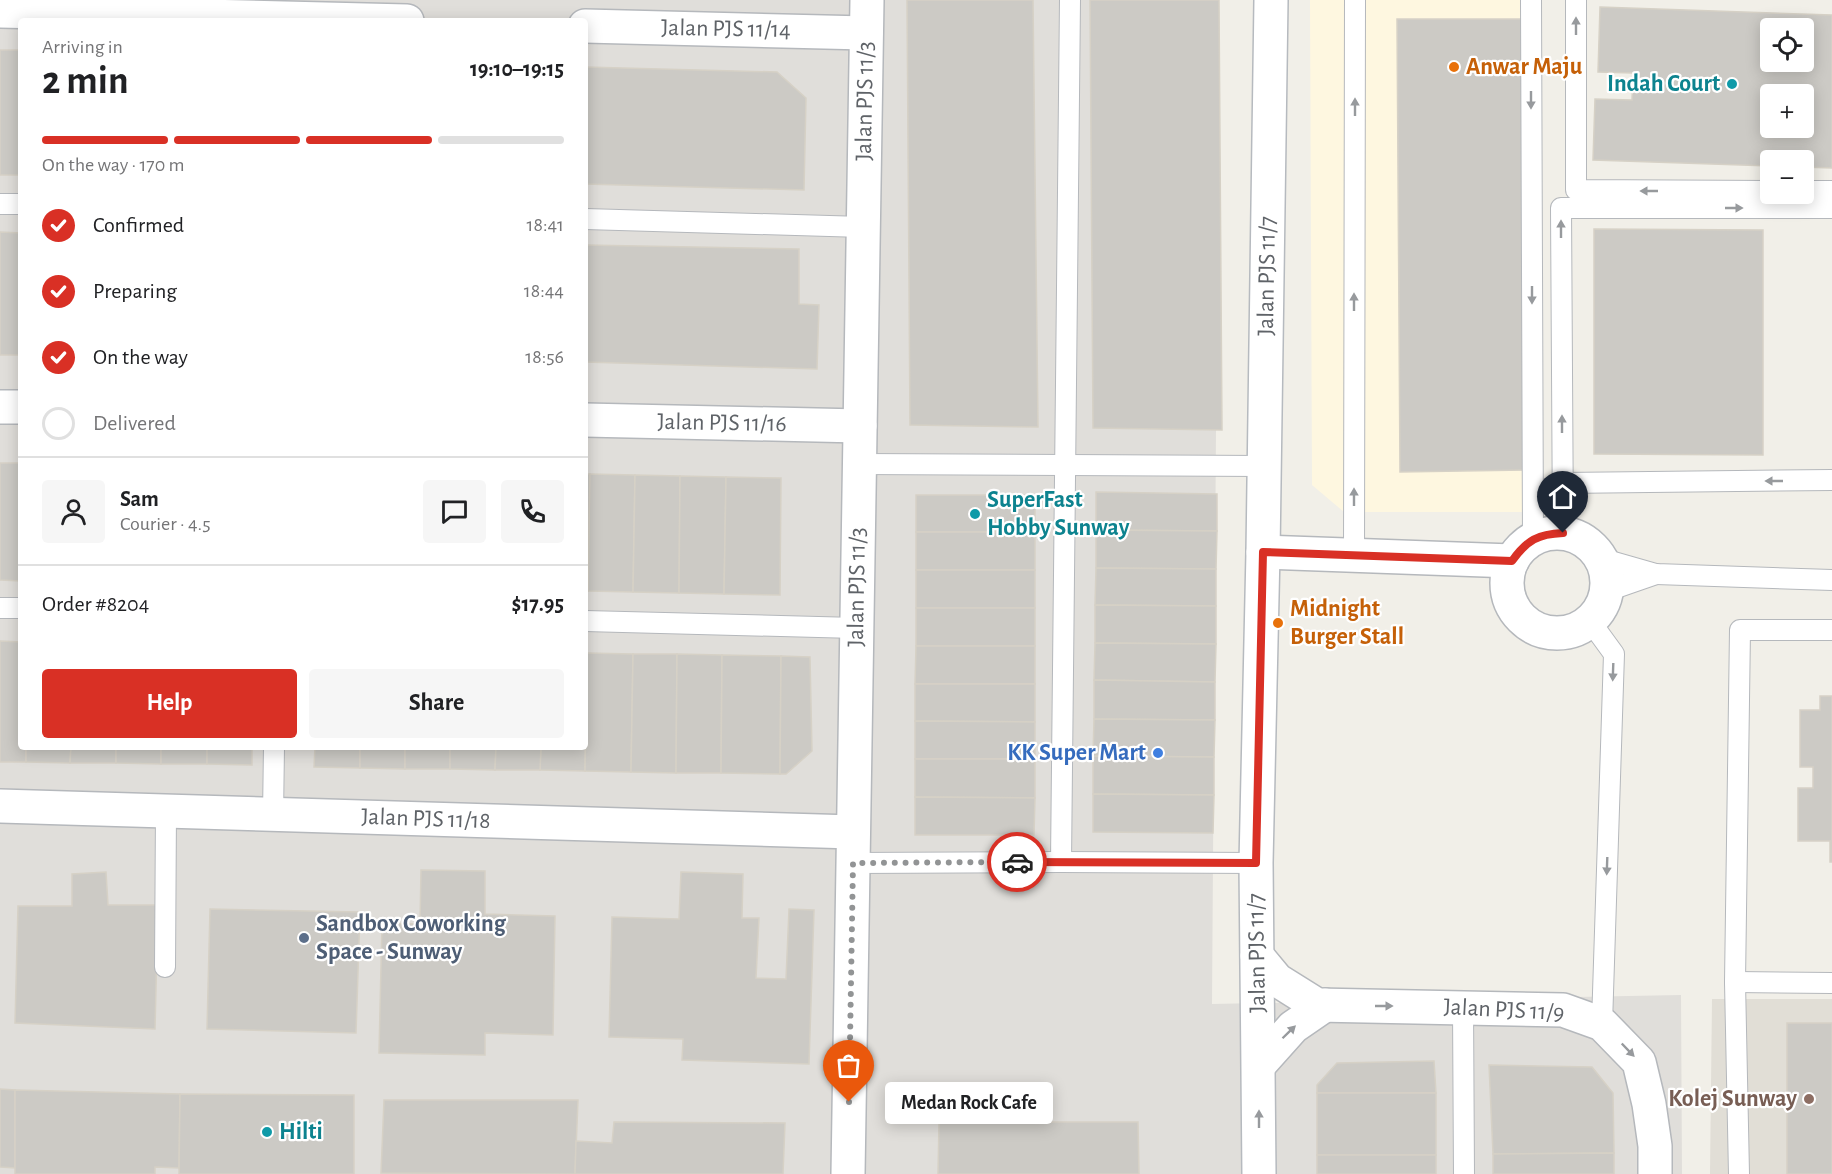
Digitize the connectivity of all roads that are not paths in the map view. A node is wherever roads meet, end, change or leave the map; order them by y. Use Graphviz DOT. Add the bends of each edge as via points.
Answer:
graph roads {
  1 [pos="867,0"];
  2 [pos="1070,0"];
  3 [pos="1271,0"];
  4 [pos="1355,0"];
  5 [pos="1531,0"];
  6 [pos="1576,0"];
  7 [pos="0,11"];
  8 [pos="293,13"];
  9 [pos="364,18"];
  10 [pos="588,26"];
  11 [pos="866,33"];
  12 [pos="1760,191"];
  13 [pos="1814,191"];
  14 [pos="1832,191"];
  15 [pos="0,204"];
  16 [pos="18,204"];
  17 [pos="1832,208"];
  18 [pos="588,219"];
  19 [pos="863,227"];
  20 [pos="0,407"];
  21 [pos="18,407"];
  22 [pos="588,420"];
  23 [pos="860,426"];
  24 [pos="859,464"];
  25 [pos="1065,465"];
  26 [pos="1263,466"];
  27 [pos="1832,480"];
  28 [pos="1563,483"];
  29 [pos="1536,544"];
  30 [pos="1263,552"];
  31 [pos="1354,556"];
  32 [pos="1600,558"];
  33 [pos="1656,574"];
  34 [pos="1832,580"];
  35 [pos="1607,591"];
  36 [pos="0,608"];
  37 [pos="18,608"];
  38 [pos="588,621"];
  39 [pos="1590,621"];
  40 [pos="856,628"];
  41 [pos="1832,630"];
  42 [pos="274,750"];
  43 [pos="0,806"];
  44 [pos="166,811"];
  45 [pos="273,815"];
  46 [pos="853,848"];
  47 [pos="1061,862"];
  48 [pos="1256,863"];
  49 [pos="1257,956"];
  50 [pos="165,967"];
  51 [pos="1735,982"];
  52 [pos="1832,983"];
  53 [pos="1325,1005"];
  54 [pos="1463,1007"];
  55 [pos="1602,1024"];
  56 [pos="1259,1065"];
  57 [pos="848,1174"];
  58 [pos="1259,1174"];
  59 [pos="1464,1174"];
  60 [pos="1655,1174"];
  61 [pos="1739,1174"];
  1 -- 11 [label="street, Jalan PJS 11/3"];
  2 -- 25 [label="lane"];
  3 -- 26 [label="street, Jalan PJS 11/7"];
  31 -- 4 [label="lane, one-way"];
  5 -- 29 [label="lane, one-way"];
  12 -- 6 [label="lane, one-way" via="1575,190"];
  7 -- 8 [label="street"];
  8 -- 9 [label="street"];
  10 -- 11 [label="street, Jalan PJS 11/14"];
  11 -- 19 [label="street, Jalan PJS 11/3"];
  13 -- 14 [label="lane"];
  15 -- 16 [label="lane"];
  28 -- 17 [label="lane, one-way" via="1561,207"];
  18 -- 19 [label="lane"];
  19 -- 23 [label="street, Jalan PJS 11/3"];
  20 -- 21 [label="street"];
  22 -- 23 [label="street, Jalan PJS 11/16"];
  23 -- 24 [label="street, Jalan PJS 11/3"];
  24 -- 25 [label="lane"];
  24 -- 40 [label="street, Jalan PJS 11/3"];
  25 -- 26 [label="lane"];
  25 -- 47 [label="lane"];
  26 -- 30 [label="street, Jalan PJS 11/7"];
  27 -- 28 [label="lane, one-way"];
  28 -- 29 [label="lane"];
  29 -- 31 [label="street"];
  29 -- 32 [label="street" via="1578,538"];
  29 -- 39 [label="street" via="1507,577 1514,610 1526,623 1542,631 1575,630"];
  30 -- 31 [label="street"];
  30 -- 48 [label="street, Jalan PJS 11/7"];
  32 -- 33 [label="lane"];
  32 -- 35 [label="street" via="1607,574"];
  33 -- 34 [label="lane"];
  33 -- 35 [label="lane"];
  35 -- 39 [label="street" via="1601,608"];
  36 -- 37 [label="lane"];
  38 -- 40 [label="lane"];
  39 -- 55 [label="lane, one-way" via="1614,654"];
  40 -- 46 [label="street, Jalan PJS 11/3"];
  41 -- 51 [label="lane" via="1740,630"];
  42 -- 45 [label="lane"];
  43 -- 44 [label="street, Jalan PJS 11/18"];
  44 -- 45 [label="street, Jalan PJS 11/18"];
  44 -- 50 [label="lane"];
  45 -- 46 [label="street, Jalan PJS 11/18"];
  46 -- 47 [label="lane"];
  46 -- 57 [label="street, Jalan PJS 11/3"];
  47 -- 48 [label="lane"];
  48 -- 49 [label="street, Jalan PJS 11/7"];
  49 -- 53 [label="street, Jalan PJS 11/9" via="1277,980 1317,1005"];
  49 -- 56 [label="street, Jalan PJS 11/7"];
  51 -- 52 [label="lane"];
  51 -- 61 [label="lane"];
  53 -- 54 [label="street, Jalan PJS 11/9, one-way"];
  56 -- 53 [label="street, one-way" via="1293,1027"];
  54 -- 55 [label="street, Jalan PJS 11/9" via="1563,1010"];
  54 -- 59 [label="lane"];
  55 -- 60 [label="street, Jalan PJS 11/9, one-way" via="1639,1062 1649,1104"];
  58 -- 56 [label="street, Jalan PJS 11/7, one-way"];
}
